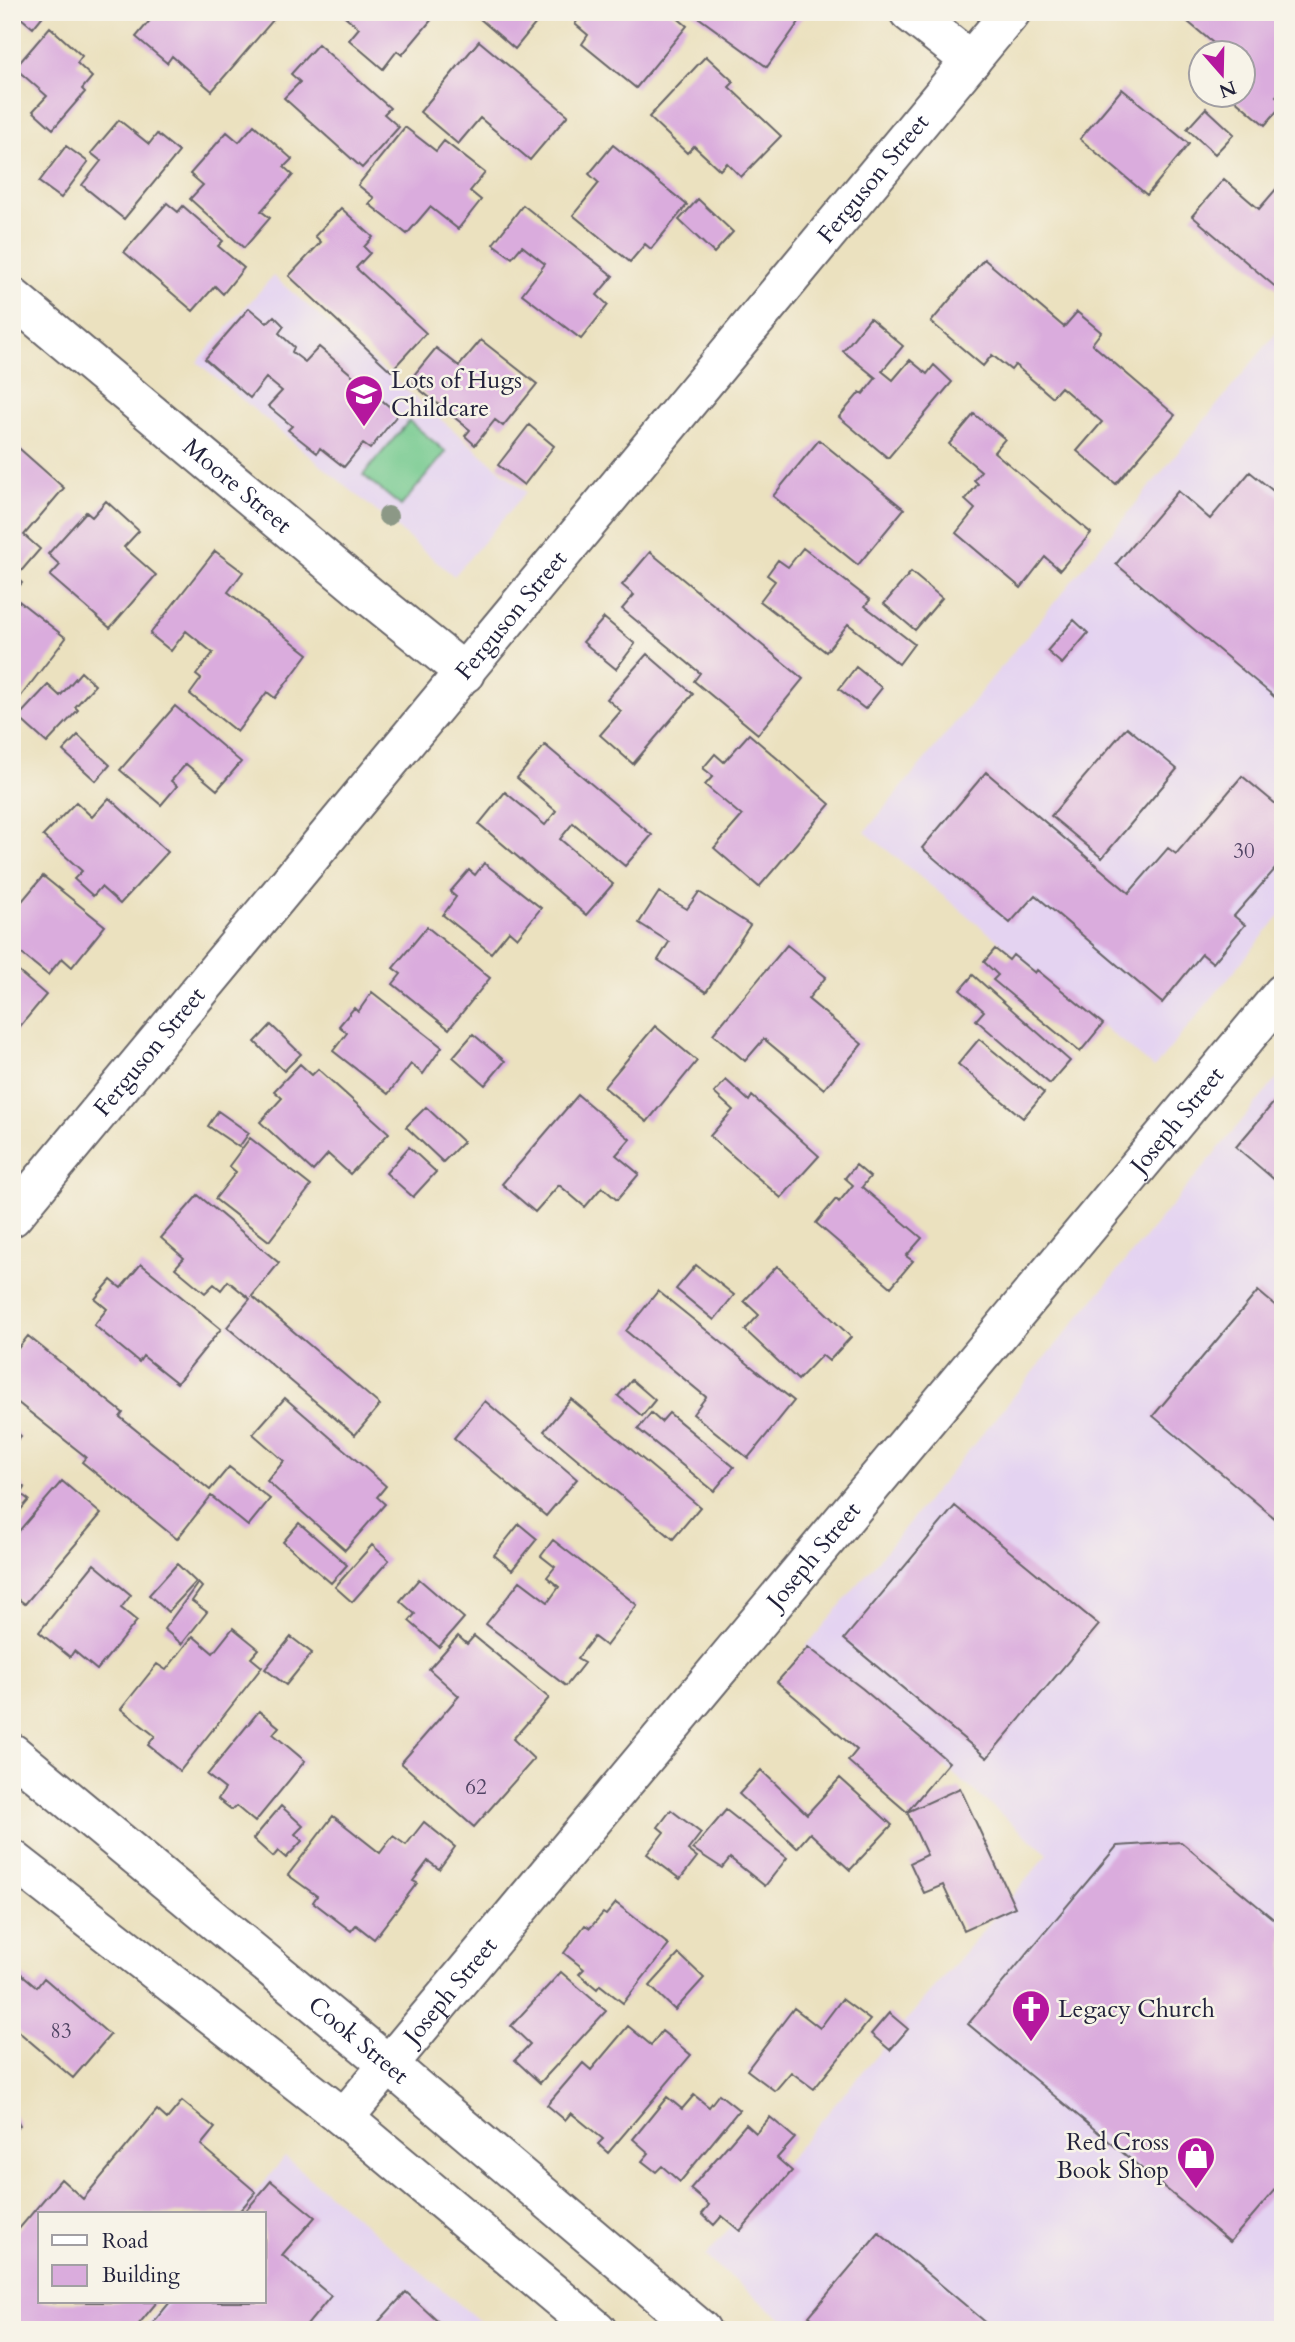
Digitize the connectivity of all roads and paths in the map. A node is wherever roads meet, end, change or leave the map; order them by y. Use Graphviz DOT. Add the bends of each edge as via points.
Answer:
graph roads {
  1 [pos="909,12"];
  2 [pos="1011,12"];
  3 [pos="971,61"];
  4 [pos="12,297"];
  5 [pos="465,673"];
  6 [pos="1283,993"];
  7 [pos="12,1217"];
  8 [pos="12,1753"];
  9 [pos="12,1859"];
  10 [pos="389,2065"];
  11 [pos="344,2118"];
  12 [pos="597,2330"];
  13 [pos="701,2330"];
  1 -- 3 [label="street"];
  2 -- 3 [label="street, Ferguson Street"];
  3 -- 5 [label="street, Ferguson Street"];
  4 -- 5 [label="street, Moore Street"];
  5 -- 7 [label="street, Ferguson Street"];
  6 -- 10 [label="street, Joseph Street"];
  8 -- 10 [label="street, Cook Street"];
  9 -- 11 [label="street"];
  10 -- 11 [label="street, Joseph Street"];
  10 -- 13 [label="street, Cook Street"];
  11 -- 12 [label="street"];
}
